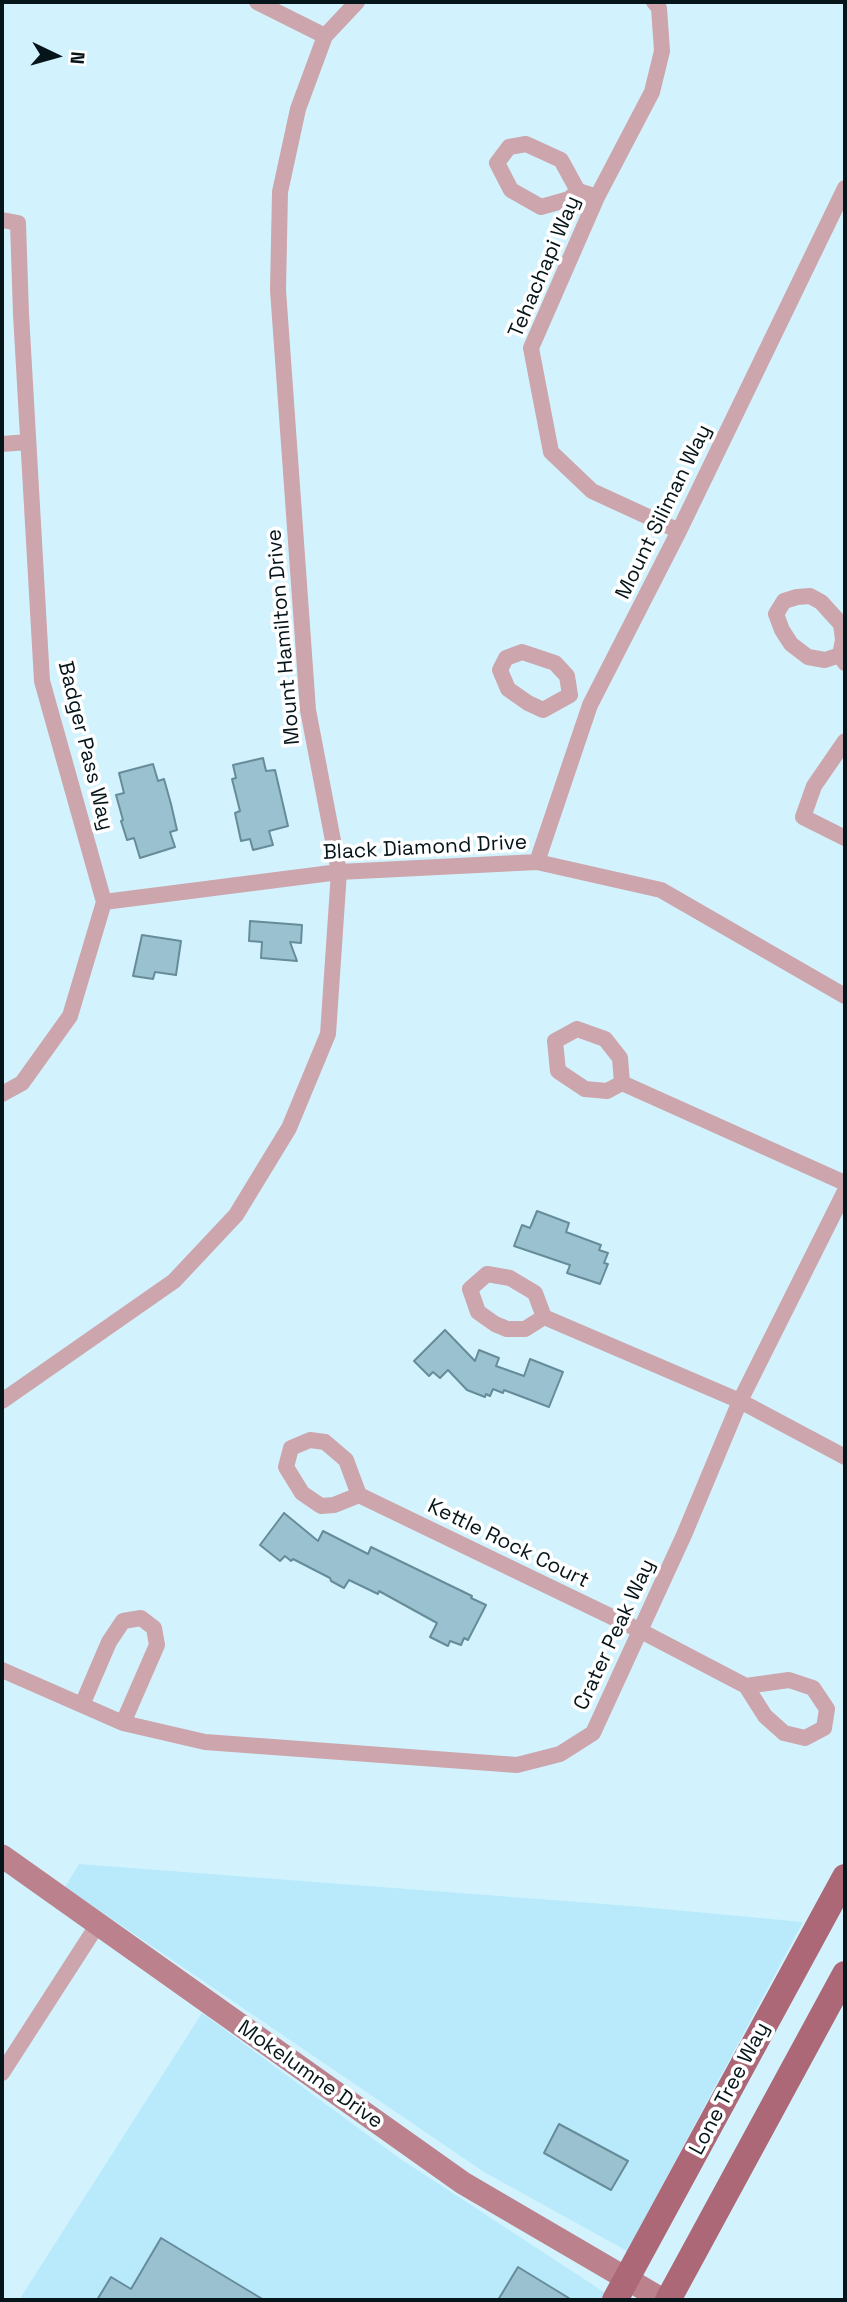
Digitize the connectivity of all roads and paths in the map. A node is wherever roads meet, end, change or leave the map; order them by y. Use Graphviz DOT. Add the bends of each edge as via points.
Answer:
graph roads {
  1 [pos="257,2"];
  2 [pos="357,2"];
  3 [pos="654,2"];
  4 [pos="325,36"];
  5 [pos="845,188"];
  6 [pos="578,191"];
  7 [pos="597,197"];
  8 [pos="2,220"];
  9 [pos="28,442"];
  10 [pos="2,444"];
  11 [pos="679,531"];
  12 [pos="843,659"];
  13 [pos="570,695"];
  14 [pos="590,705"];
  15 [pos="845,741"];
  16 [pos="845,838"];
  17 [pos="537,862"];
  18 [pos="339,872"];
  19 [pos="104,902"];
  20 [pos="845,996"];
  21 [pos="622,1083"];
  22 [pos="2,1094"];
  23 [pos="845,1183"];
  24 [pos="845,1191"];
  25 [pos="544,1317"];
  26 [pos="2,1401"];
  27 [pos="740,1401"];
  28 [pos="845,1457"];
  29 [pos="359,1495"];
  30 [pos="639,1630"];
  31 [pos="2,1670"];
  32 [pos="746,1686"];
  33 [pos="82,1705"];
  34 [pos="124,1723"];
  35 [pos="2,1856"];
  36 [pos="845,1877"];
  37 [pos="98,1924"];
  38 [pos="845,1974"];
  39 [pos="4,2063"];
  40 [pos="621,2290"];
  41 [pos="665,2300"];
  1 -- 4 [label="street"];
  2 -- 4 [label="street, Mount Hamilton Drive"];
  3 -- 7 [label="street, Tehachapi Way" via="659,8 662,51 652,92"];
  4 -- 18 [label="street, Mount Hamilton Drive" via="298,109 280,192 278,290 308,710"];
  5 -- 11 [label="street, Mount Siliman Way"];
  6 -- 6 [label="street" via="561,160 526,144 509,147 497,163 511,190 541,207 569,199"];
  6 -- 7 [label="street"];
  7 -- 11 [label="street, Tehachapi Way" via="530,348 551,453 592,491"];
  8 -- 9 [label="street, Badger Pass Way" via="18,223"];
  9 -- 10 [label="street"];
  9 -- 19 [label="street, Badger Pass Way" via="42,681"];
  11 -- 14 [label="street, Mount Siliman Way"];
  12 -- 12 [label="street" via="841,624 821,602 810,596 784,601 776,614 791,644 808,657"];
  13 -- 14 [label="street"];
  14 -- 17 [label="street, Mount Siliman Way"];
  15 -- 16 [label="street" via="814,786 803,817"];
  17 -- 18 [label="street, Black Diamond Drive"];
  17 -- 20 [label="street, Black Diamond Drive" via="662,890"];
  18 -- 19 [label="street, Black Diamond Drive"];
  18 -- 26 [label="street, Mount Hamilton Drive" via="328,1034 289,1128 236,1215 174,1281"];
  19 -- 22 [label="street" via="70,1016 22,1083"];
  21 -- 21 [label="street" via="620,1058 605,1039 577,1029 555,1041 558,1071 585,1089 607,1091"];
  21 -- 23 [label="street"];
  24 -- 27 [label="street, Crater Peak Way"];
  25 -- 25 [label="street" via="535,1293 510,1279 487,1275 470,1289 478,1312 508,1329 525,1329"];
  25 -- 27 [label="street"];
  27 -- 28 [label="street"];
  27 -- 30 [label="street, Crater Peak Way"];
  29 -- 29 [label="street" via="346,1460 325,1442 310,1440 291,1448 286,1467 302,1493 321,1506 334,1506"];
  29 -- 30 [label="street, Kettle Rock Court"];
  30 -- 32 [label="street, Kettle Rock Court"];
  30 -- 34 [label="street, Crater Peak Way" via="593,1733 560,1754 517,1765 205,1742"];
  31 -- 33 [label="street, Crater Peak Way"];
  32 -- 32 [label="street" via="765,1716 784,1733 805,1738 824,1728 827,1709 813,1688 789,1680"];
  33 -- 34 [label="street, Crater Peak Way"];
  33 -- 34 [label="street" via="116,1631 123,1621 141,1618 154,1628 158,1645"];
  35 -- 37 [label="street, Mokelumne Drive"];
  36 -- 40 [label="main road, Lone Tree Way"];
  37 -- 39 [label="street"];
  37 -- 40 [label="street, Mokelumne Drive"];
  38 -- 41 [label="main road"];
  40 -- 41 [label="street, Mokelumne Drive"];
}
